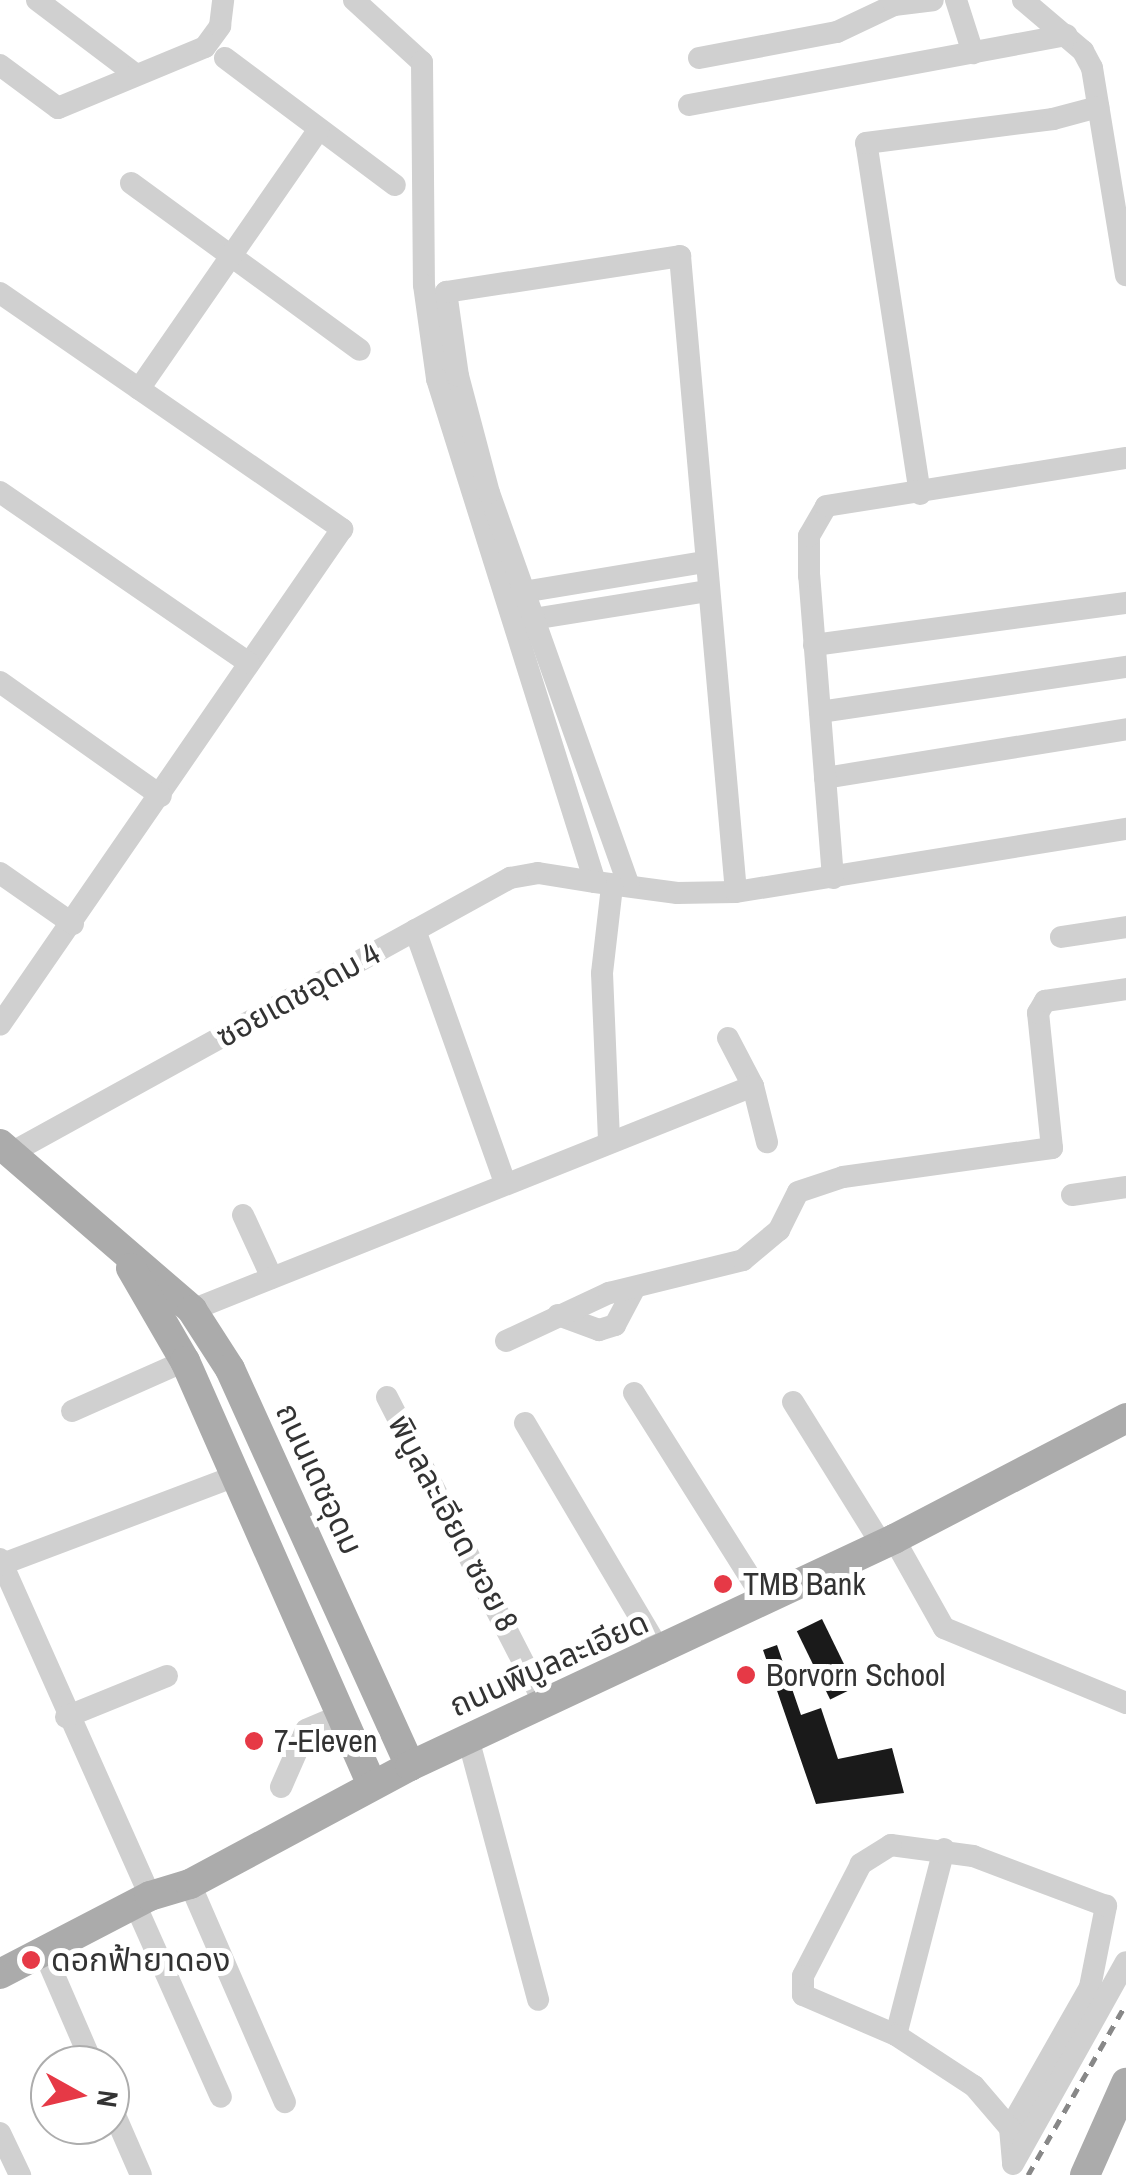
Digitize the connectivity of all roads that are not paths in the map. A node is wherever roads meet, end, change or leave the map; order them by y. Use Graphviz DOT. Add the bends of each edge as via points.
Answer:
graph roads {
  1 [pos="37,0"];
  2 [pos="222,0"];
  3 [pos="354,0"];
  4 [pos="933,0"];
  5 [pos="956,0"];
  6 [pos="1023,0"];
  7 [pos="64,10"];
  8 [pos="1066,36"];
  9 [pos="973,53"];
  10 [pos="225,58"];
  11 [pos="699,58"];
  12 [pos="0,65"];
  13 [pos="136,75"];
  14 [pos="689,105"];
  15 [pos="1098,107"];
  16 [pos="319,129"];
  17 [pos="131,183"];
  18 [pos="395,184"];
  19 [pos="231,254"];
  20 [pos="1126,275"];
  21 [pos="0,293"];
  22 [pos="360,350"];
  23 [pos="139,389"];
  24 [pos="1126,458"];
  25 [pos="0,492"];
  26 [pos="920,494"];
  27 [pos="704,562"];
  28 [pos="706,591"];
  29 [pos="523,592"];
  30 [pos="1126,603"];
  31 [pos="533,619"];
  32 [pos="814,644"];
  33 [pos="249,663"];
  34 [pos="1126,667"];
  35 [pos="0,682"];
  36 [pos="820,712"];
  37 [pos="1126,729"];
  38 [pos="825,778"];
  39 [pos="161,796"];
  40 [pos="1126,829"];
  41 [pos="0,873"];
  42 [pos="833,878"];
  43 [pos="612,884"];
  44 [pos="736,892"];
  45 [pos="73,924"];
  46 [pos="1126,927"];
  47 [pos="415,930"];
  48 [pos="1061,937"];
  49 [pos="1126,989"];
  50 [pos="0,1025"];
  51 [pos="728,1038"];
  52 [pos="753,1086"];
  53 [pos="610,1140"];
  54 [pos="767,1142"];
  55 [pos="6,1148"];
  56 [pos="506,1183"];
  57 [pos="1126,1187"];
  58 [pos="1072,1195"];
  59 [pos="242,1215"];
  60 [pos="122,1252"];
  61 [pos="272,1278"];
  62 [pos="192,1310"];
  63 [pos="506,1341"];
  64 [pos="185,1362"];
  65 [pos="634,1393"];
  66 [pos="387,1397"];
  67 [pos="793,1402"];
  68 [pos="72,1411"];
  69 [pos="1126,1418"];
  70 [pos="526,1423"];
  71 [pos="273,1460"];
  72 [pos="235,1476"];
  73 [pos="888,1542"];
  74 [pos="1,1563"];
  75 [pos="766,1602"];
  76 [pos="661,1653"];
  77 [pos="168,1676"];
  78 [pos="544,1702"];
  79 [pos="1126,1703"];
  80 [pos="341,1715"];
  81 [pos="66,1717"];
  82 [pos="468,1738"];
  83 [pos="410,1766"];
  84 [pos="372,1784"];
  85 [pos="282,1787"];
  86 [pos="944,1849"];
  87 [pos="190,1884"];
  88 [pos="142,1900"];
  89 [pos="44,1952"];
  90 [pos="1126,1962"];
  91 [pos="0,1974"];
  92 [pos="538,2000"];
  93 [pos="896,2035"];
  94 [pos="84,2045"];
  95 [pos="222,2097"];
  96 [pos="1122,2099"];
  97 [pos="285,2102"];
  98 [pos="1010,2128"];
  99 [pos="2,2142"];
  100 [pos="128,2145"];
  101 [pos="1009,2169"];
  102 [pos="20,2175"];
  103 [pos="141,2175"];
  104 [pos="1085,2175"];
  1 -- 7 [label="street"];
  2 -- 13 [label="street" via="220,26 205,46"];
  3 -- 43 [label="street" via="422,62 424,285 437,379"];
  4 -- 11 [label="street" via="894,5 838,32"];
  5 -- 9 [label="street"];
  6 -- 8 [label="street"];
  7 -- 13 [label="street"];
  8 -- 9 [label="street"];
  8 -- 15 [label="street" via="1092,68"];
  9 -- 14 [label="street"];
  10 -- 16 [label="street"];
  12 -- 13 [label="street" via="58,108"];
  15 -- 20 [label="street"];
  15 -- 26 [label="street" via="866,143"];
  16 -- 18 [label="street"];
  16 -- 19 [label="street"];
  17 -- 19 [label="street"];
  19 -- 22 [label="street"];
  19 -- 23 [label="street"];
  21 -- 23 [label="street"];
  23 -- 33 [label="street" via="342,529"];
  24 -- 26 [label="street"];
  25 -- 33 [label="street"];
  26 -- 32 [label="street" via="826,506 808,536"];
  27 -- 28 [label="street"];
  27 -- 29 [label="street"];
  27 -- 29 [label="street" via="680,256 446,292 462,393"];
  28 -- 31 [label="street"];
  28 -- 44 [label="street"];
  29 -- 31 [label="street"];
  30 -- 32 [label="street"];
  31 -- 43 [label="street"];
  32 -- 36 [label="street"];
  33 -- 39 [label="street"];
  34 -- 36 [label="street"];
  35 -- 39 [label="street"];
  36 -- 38 [label="street"];
  37 -- 38 [label="street"];
  38 -- 42 [label="street"];
  39 -- 45 [label="street"];
  40 -- 42 [label="street, ซอยเดชอุดม 4"];
  41 -- 45 [label="street"];
  42 -- 44 [label="street, ซอยเดชอุดม 4"];
  43 -- 44 [label="street, ซอยเดชอุดม 4"];
  43 -- 47 [label="street, ซอยเดชอุดม 4" via="538,873 510,878"];
  43 -- 53 [label="street" via="602,973"];
  45 -- 50 [label="street"];
  46 -- 48 [label="street"];
  47 -- 55 [label="street, ซอยเดชอุดม 4"];
  47 -- 56 [label="street"];
  49 -- 63 [label="street" via="1045,1000 1038,1013 1052,1148 843,1177 798,1192 779,1230 744,1260 558,1314"];
  51 -- 52 [label="street"];
  52 -- 53 [label="street"];
  52 -- 54 [label="street"];
  53 -- 56 [label="street"];
  55 -- 60 [label="main road, ถนนเดชอุดม"];
  56 -- 61 [label="street"];
  57 -- 58 [label="street"];
  59 -- 61 [label="street"];
  60 -- 62 [label="main road, ถนนเดชอุดม"];
  60 -- 64 [label="main road, ถนนเดชอุดม"];
  61 -- 62 [label="street"];
  62 -- 71 [label="main road, ถนนเดชอุดม" via="230,1369"];
  64 -- 68 [label="street"];
  64 -- 72 [label="main road, ถนนเดชอุดม"];
  65 -- 75 [label="street"];
  66 -- 78 [label="street, พิบูลละเอียด ซอย 8"];
  67 -- 73 [label="street"];
  69 -- 73 [label="main road, ถนนพิบูลละเอียด"];
  70 -- 76 [label="street"];
  71 -- 72 [label="main road"];
  71 -- 83 [label="main road, ถนนเดชอุดม"];
  72 -- 74 [label="street"];
  72 -- 80 [label="main road, ถนนเดชอุดม"];
  73 -- 75 [label="main road, ถนนพิบูลละเอียด"];
  73 -- 79 [label="street" via="944,1628"];
  74 -- 81 [label="street"];
  75 -- 76 [label="main road, ถนนพิบูลละเอียด"];
  76 -- 78 [label="main road, ถนนพิบูลละเอียด"];
  77 -- 81 [label="street"];
  78 -- 82 [label="main road, ถนนพิบูลละเอียด"];
  80 -- 84 [label="main road, ถนนเดชอุดม"];
  80 -- 85 [label="street" via="306,1730"];
  81 -- 88 [label="street"];
  82 -- 83 [label="main road, ถนนพิบูลละเอียด"];
  82 -- 92 [label="street"];
  83 -- 84 [label="main road, ถนนพิบูลละเอียด"];
  84 -- 87 [label="main road, ถนนพิบูลละเอียด"];
  86 -- 93 [label="street"];
  86 -- 93 [label="street" via="892,1845 861,1864 803,1976 803,1994 815,2004"];
  86 -- 98 [label="street" via="1106,1906 1090,1987"];
  87 -- 88 [label="main road, ถนนพิบูลละเอียด"];
  87 -- 97 [label="street"];
  88 -- 89 [label="main road, ถนนพิบูลละเอียด"];
  88 -- 95 [label="street"];
  89 -- 91 [label="main road, ถนนพิบูลละเอียด"];
  89 -- 94 [label="street"];
  90 -- 101 [label="street"];
  93 -- 98 [label="street" via="974,2086"];
  96 -- 104 [label="main road"];
  98 -- 101 [label="street"];
  99 -- 102 [label="street"];
  100 -- 103 [label="street"];
}
